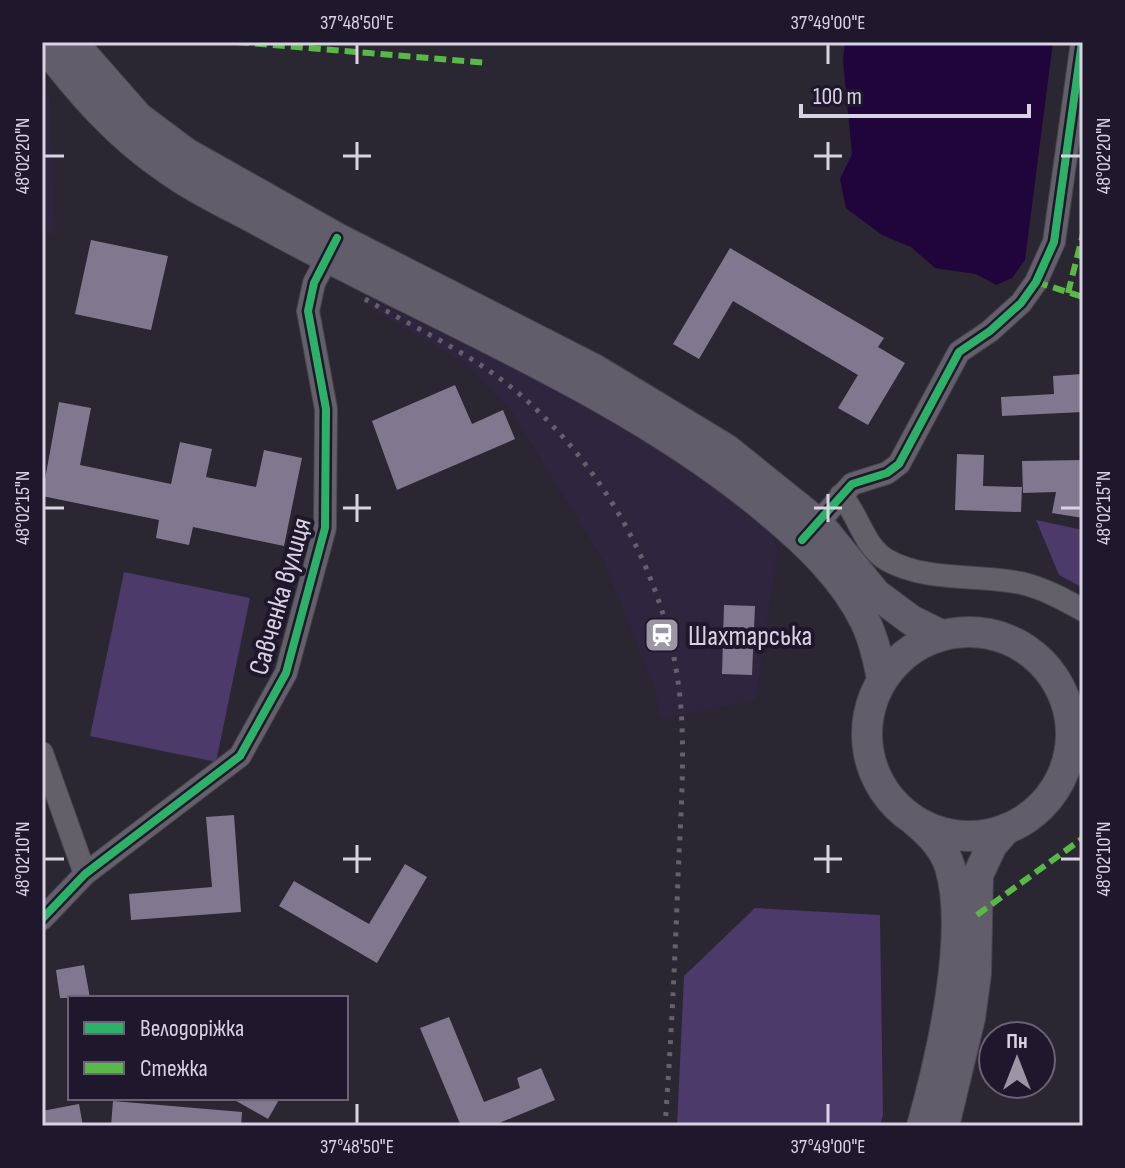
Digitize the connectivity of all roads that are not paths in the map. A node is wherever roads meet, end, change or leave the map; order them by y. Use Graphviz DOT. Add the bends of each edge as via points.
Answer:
graph roads {
  1 [pos="42,42"];
  2 [pos="72,42"];
  3 [pos="1082,42"];
  4 [pos="332,248"];
  5 [pos="841,495"];
  6 [pos="810,532"];
  7 [pos="1083,610"];
  8 [pos="941,635"];
  9 [pos="882,679"];
  10 [pos="42,753"];
  11 [pos="900,810"];
  12 [pos="1006,829"];
  13 [pos="85,874"];
  14 [pos="42,919"];
  15 [pos="922,1126"];
  16 [pos="944,1126"];
  1 -- 4 [label="main road" via="100,111 169,171"];
  2 -- 4 [label="main road" via="138,117"];
  3 -- 5 [label="street" via="1054,242 1036,282 1021,303 959,352 899,464 852,484"];
  4 -- 6 [label="main road" via="594,369 726,449"];
  4 -- 13 [label="street, Савченка вулиця" via="314,283 308,311 326,409 325,528 286,673 240,756"];
  5 -- 6 [label="street"];
  5 -- 7 [label="street" via="871,546 887,560 950,576 1024,583"];
  6 -- 8 [label="main road" via="876,594"];
  6 -- 9 [label="main road" via="864,619"];
  8 -- 9 [label="main road" via="908,652"];
  8 -- 12 [label="main road" via="997,636 1023,647 1045,665 1065,702 1071,744 1064,771 1030,816"];
  9 -- 11 [label="main road" via="870,705 868,747 881,788"];
  10 -- 13 [label="street"];
  11 -- 12 [label="main road" via="950,834"];
  11 -- 15 [label="main road" via="931,834 945,856 955,917 949,1016"];
  12 -- 16 [label="main road" via="978,875 976,974"];
  13 -- 14 [label="street, Савченка вулиця"];
}
